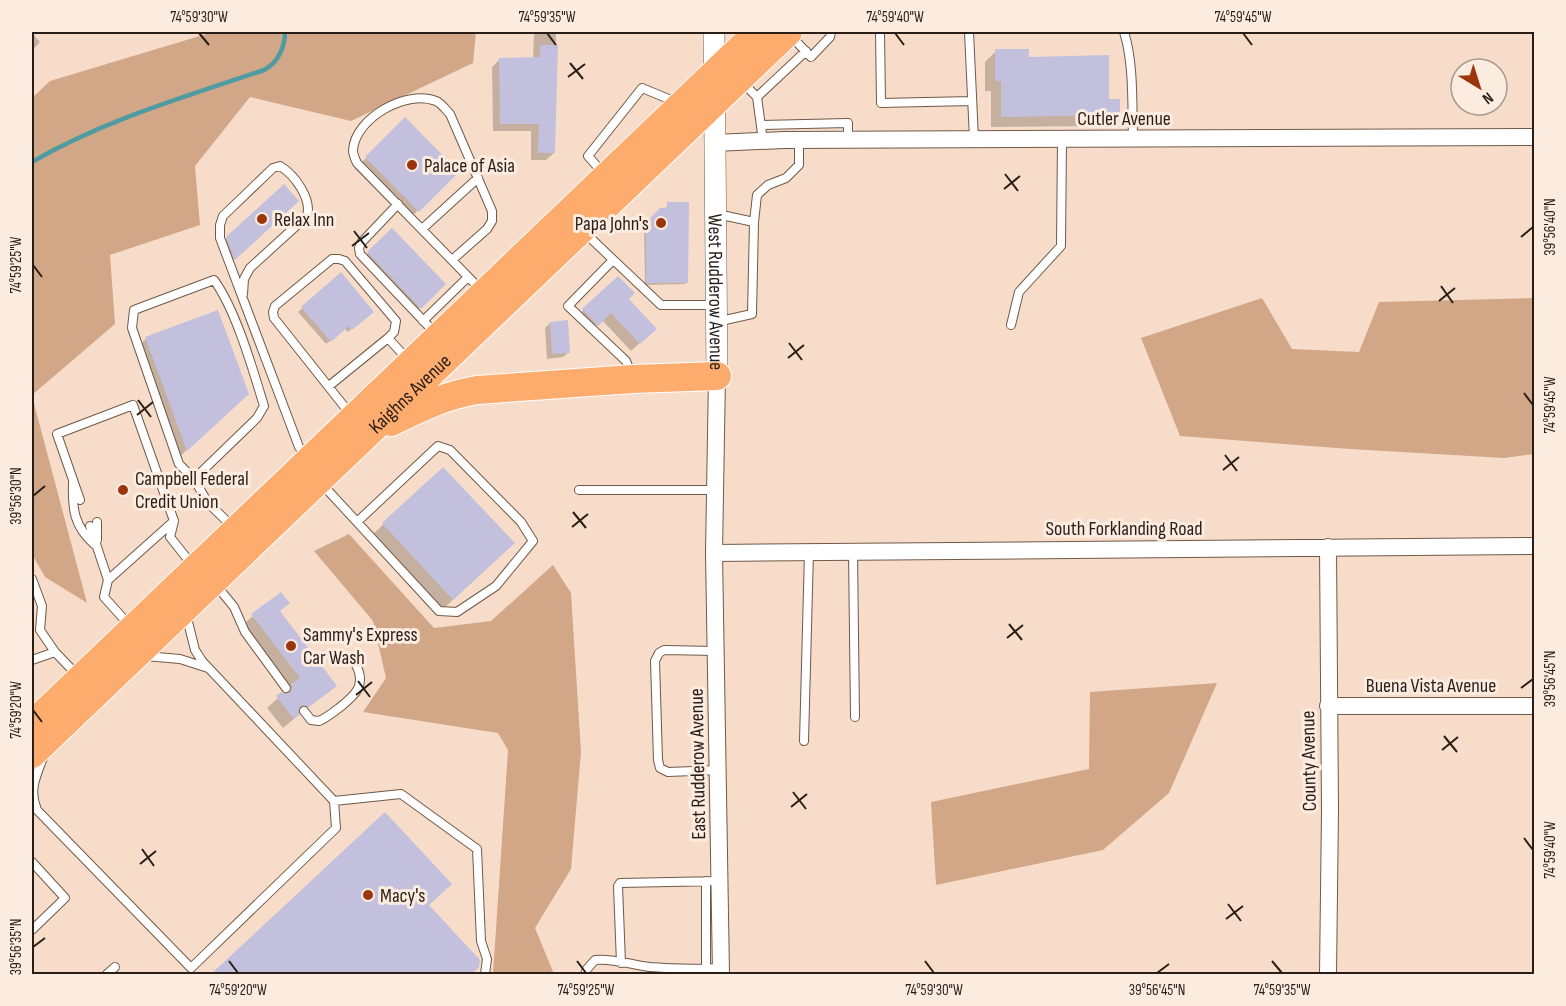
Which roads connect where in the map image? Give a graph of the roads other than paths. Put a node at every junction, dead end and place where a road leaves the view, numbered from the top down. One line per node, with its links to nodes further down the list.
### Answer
1 (714, 32): 8 (street)
2 (758, 32): 8 (highway, Kaighns Avenue)
3 (831, 32): 7 (lane)
4 (880, 32): 9 (lane)
5 (969, 32): 9 (lane)
6 (1124, 32): 15 (lane)
7 (794, 38): 8 (highway, Kaighns Avenue)
8 (737, 83): 10 (highway, Kaighns Avenue); 11 (highway, Kaighns Avenue); 12 (lane)
9 (972, 101): 18 (lane)
10 (713, 103): 19 (street, West Rudderow Avenue); 26 (highway, Kaighns Avenue)
11 (682, 104): 20 (highway, Kaighns Avenue); 20 (lane)
12 (762, 133): 16 (street, Cutler Avenue); 17 (lane); 19 (street, Cutler Avenue)
13 (1534, 136): 15 (street, Cutler Avenue)
14 (1062, 139): 15 (street, Cutler Avenue); 18 (street, Cutler Avenue); 32 (lane)
15 (1133, 139)
16 (799, 140): 17 (street, Cutler Avenue); 24 (lane)
17 (848, 140): 18 (street, Cutler Avenue)
18 (974, 140)
19 (714, 143): 23 (street, West Rudderow Avenue)
20 (606, 177): 29 (highway, Kaighns Avenue)
21 (478, 178): 22 (lane); 25 (lane); 28 (lane)
22 (398, 204): 25 (lane); 33 (lane)
23 (715, 213): 24 (lane); 31 (street, West Rudderow Avenue)
24 (754, 222): 31 (lane)
25 (422, 229): 28 (lane)
26 (581, 229): 27 (lane); 39 (highway, Kaighns Avenue)
27 (613, 260): 31 (lane); 37 (lane)
28 (452, 261): 29 (lane)
29 (476, 285): 33 (highway, Kaighns Avenue)
30 (243, 294): 30 (lane); 40 (lane)
31 (716, 313): 36 (street, West Rudderow Avenue)
32 (1011, 325)
33 (431, 329): 35 (highway, Kaighns Avenue)
34 (388, 338): 35 (lane); 38 (lane); 38 (lane)
35 (411, 363): 39 (highway, Kaighns Avenue)
36 (717, 376): 37 (highway); 44 (street, West Rudderow Avenue)
37 (633, 380): 39 (highway)
38 (329, 386): 39 (lane)
39 (359, 427): 40 (highway, Kaighns Avenue)
40 (314, 470): 47 (lane); 49 (highway, Kaighns Avenue); 56 (highway, Kaighns Avenue)
41 (194, 479): 41 (lane); 49 (lane)
42 (73, 480): 45 (lane); 46 (lane); 50 (lane)
43 (579, 490): 44 (lane)
44 (715, 490): 55 (street, West Rudderow Avenue)
45 (84, 500)
46 (174, 521): 56 (lane); 58 (lane)
47 (357, 522): 47 (lane)
48 (93, 524): 50 (lane)
49 (236, 530): 56 (highway, Kaighns Avenue)
50 (97, 546): 58 (lane)
51 (1534, 546): 52 (street, South Forklanding Road)
52 (1328, 547): 53 (street, South Forklanding Road); 68 (street, County Avenue)
53 (853, 551): 54 (street, South Forklanding Road); 71 (lane)
54 (810, 552): 55 (street, South Forklanding Road); 73 (lane)
55 (714, 553): 61 (street, East Rudderow Avenue)
56 (204, 575): 59 (highway, Kaighns Avenue); 60 (highway, Kaighns Avenue); 67 (lane)
57 (32, 579): 62 (lane)
58 (108, 580): 60 (lane)
59 (184, 608): 60 (highway, Kaighns Avenue); 65 (lane)
60 (134, 642): 65 (lane); 66 (highway, Kaighns Avenue); 72 (highway, Kaighns Avenue)
61 (716, 651): 74 (street, East Rudderow Avenue); 74 (lane)
62 (55, 652): 63 (lane); 66 (lane)
63 (32, 660)
64 (356, 665): 70 (lane)
65 (209, 668): 75 (lane)
66 (80, 678): 72 (highway, Kaighns Avenue)
67 (286, 688)
68 (1328, 706): 69 (street, Buena Vista Avenue); 86 (street, County Avenue)
69 (1534, 706)
70 (304, 711)
71 (855, 717)
72 (37, 739): 81 (lane)
73 (804, 741)
74 (718, 770): 77 (street, East Rudderow Avenue)
75 (334, 801): 81 (lane); 84 (lane)
76 (32, 862): 78 (lane)
77 (713, 881): 79 (lane); 82 (street, East Rudderow Avenue)
78 (32, 930)
79 (621, 963): 82 (lane); 85 (lane)
80 (114, 967): 83 (lane)
81 (194, 971)
82 (716, 971)
83 (107, 975)
84 (485, 975)
85 (585, 975)
86 (1328, 975)

